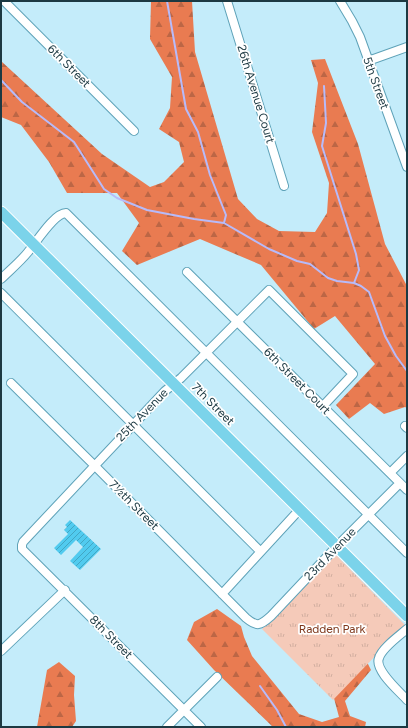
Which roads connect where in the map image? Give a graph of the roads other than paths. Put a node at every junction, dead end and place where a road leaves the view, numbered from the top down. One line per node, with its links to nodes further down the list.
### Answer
1 (4, 1): 6 (street, 6th Street)
2 (227, 1): 8 (street, 26th Avenue Court)
3 (340, 1): 5 (street, 5th Street)
4 (407, 47): 5 (street)
5 (368, 61): 7 (street, 5th Street)
6 (134, 131)
7 (407, 167)
8 (284, 186)
9 (1, 212): 10 (main road, 7th Street)
10 (33, 244): 12 (street); 15 (street); 17 (main road, 7th Street)
11 (187, 272): 14 (street, 6th Street Court)
12 (1, 279)
13 (1, 293): 19 (street)
14 (237, 321): 15 (street, 25th Avenue); 18 (street, 6th Street Court); 18 (street, 25th Avenue)
15 (206, 352): 17 (street, 25th Avenue); 26 (street)
16 (10, 383): 21 (street, 7½th Street)
17 (174, 384): 19 (street, 25th Avenue); 25 (main road, 7th Street)
18 (323, 406): 22 (street, 6th Street Court)
19 (132, 424): 21 (street, 25th Avenue); 29 (street)
20 (407, 456): 22 (street)
21 (94, 465): 27 (street, 25th Avenue); 32 (street, 7½th Street)
22 (390, 473): 23 (street, 6th Street Court)
23 (400, 483): 24 (street, 6th Street Court); 26 (street, 23rd Avenue)
24 (407, 490)
25 (300, 509): 28 (main road, 7th Street); 29 (street)
26 (369, 514): 28 (street, 23rd Avenue); 30 (street)
27 (22, 545): 31 (street, 8th Street)
28 (337, 546): 33 (main road, 7th Street); 34 (street, 23rd Avenue)
29 (260, 551): 32 (street)
30 (407, 553)
31 (65, 590): 36 (street); 39 (street, 8th Street)
32 (222, 594): 34 (street, 7½th Street)
33 (407, 616)
34 (259, 625)
35 (407, 629): 38 (street)
36 (1, 651)
37 (217, 677): 39 (street)
38 (407, 700)
39 (184, 710): 40 (street); 41 (street, 8th Street)
40 (167, 727)
41 (201, 727)

